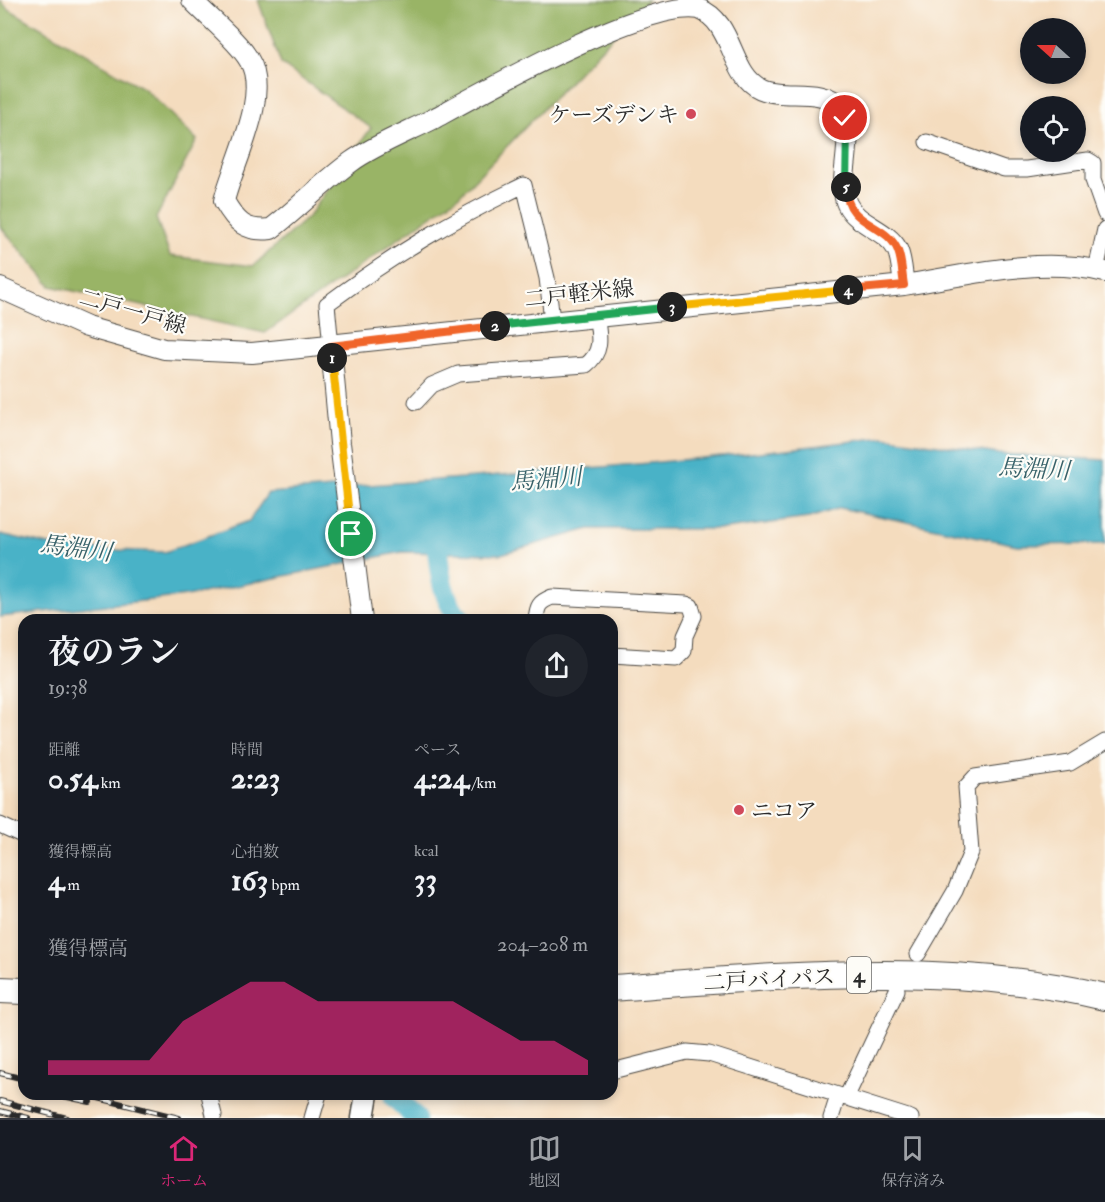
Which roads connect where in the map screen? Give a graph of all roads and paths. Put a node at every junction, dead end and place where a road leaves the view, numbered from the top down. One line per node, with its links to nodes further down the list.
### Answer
1 (192, 0): 6 (main road)
2 (927, 142): 3 (street)
3 (1105, 214)
4 (1105, 229): 5 (street)
5 (1100, 271): 6 (main road, 二戸軽米線)
6 (904, 285): 8 (main road, 二戸軽米線)
7 (0, 288): 10 (main road, 二戸一戸線)
8 (596, 315): 9 (main road, 二戸軽米線); 11 (street)
9 (552, 320): 10 (main road, 二戸軽米線); 10 (street)
10 (331, 346): 12 (main road)
11 (416, 402)
12 (361, 614)
13 (536, 614): 14 (street)
14 (618, 655)
15 (1105, 742): 18 (street)
16 (0, 825): 17 (street)
17 (18, 833)
18 (918, 954)
19 (618, 988): 23 (highway, 二戸バイパス / 4)
20 (0, 990): 22 (highway)
21 (897, 990): 25 (street)
22 (18, 991)
23 (1105, 997)
24 (618, 1069): 25 (street)
25 (842, 1097): 32 (street); 33 (street)
26 (210, 1100): 29 (street)
27 (317, 1100): 30 (street)
28 (366, 1100): 31 (main road)
29 (214, 1116)
30 (312, 1118)
31 (363, 1118)
32 (831, 1118)
33 (910, 1118)

